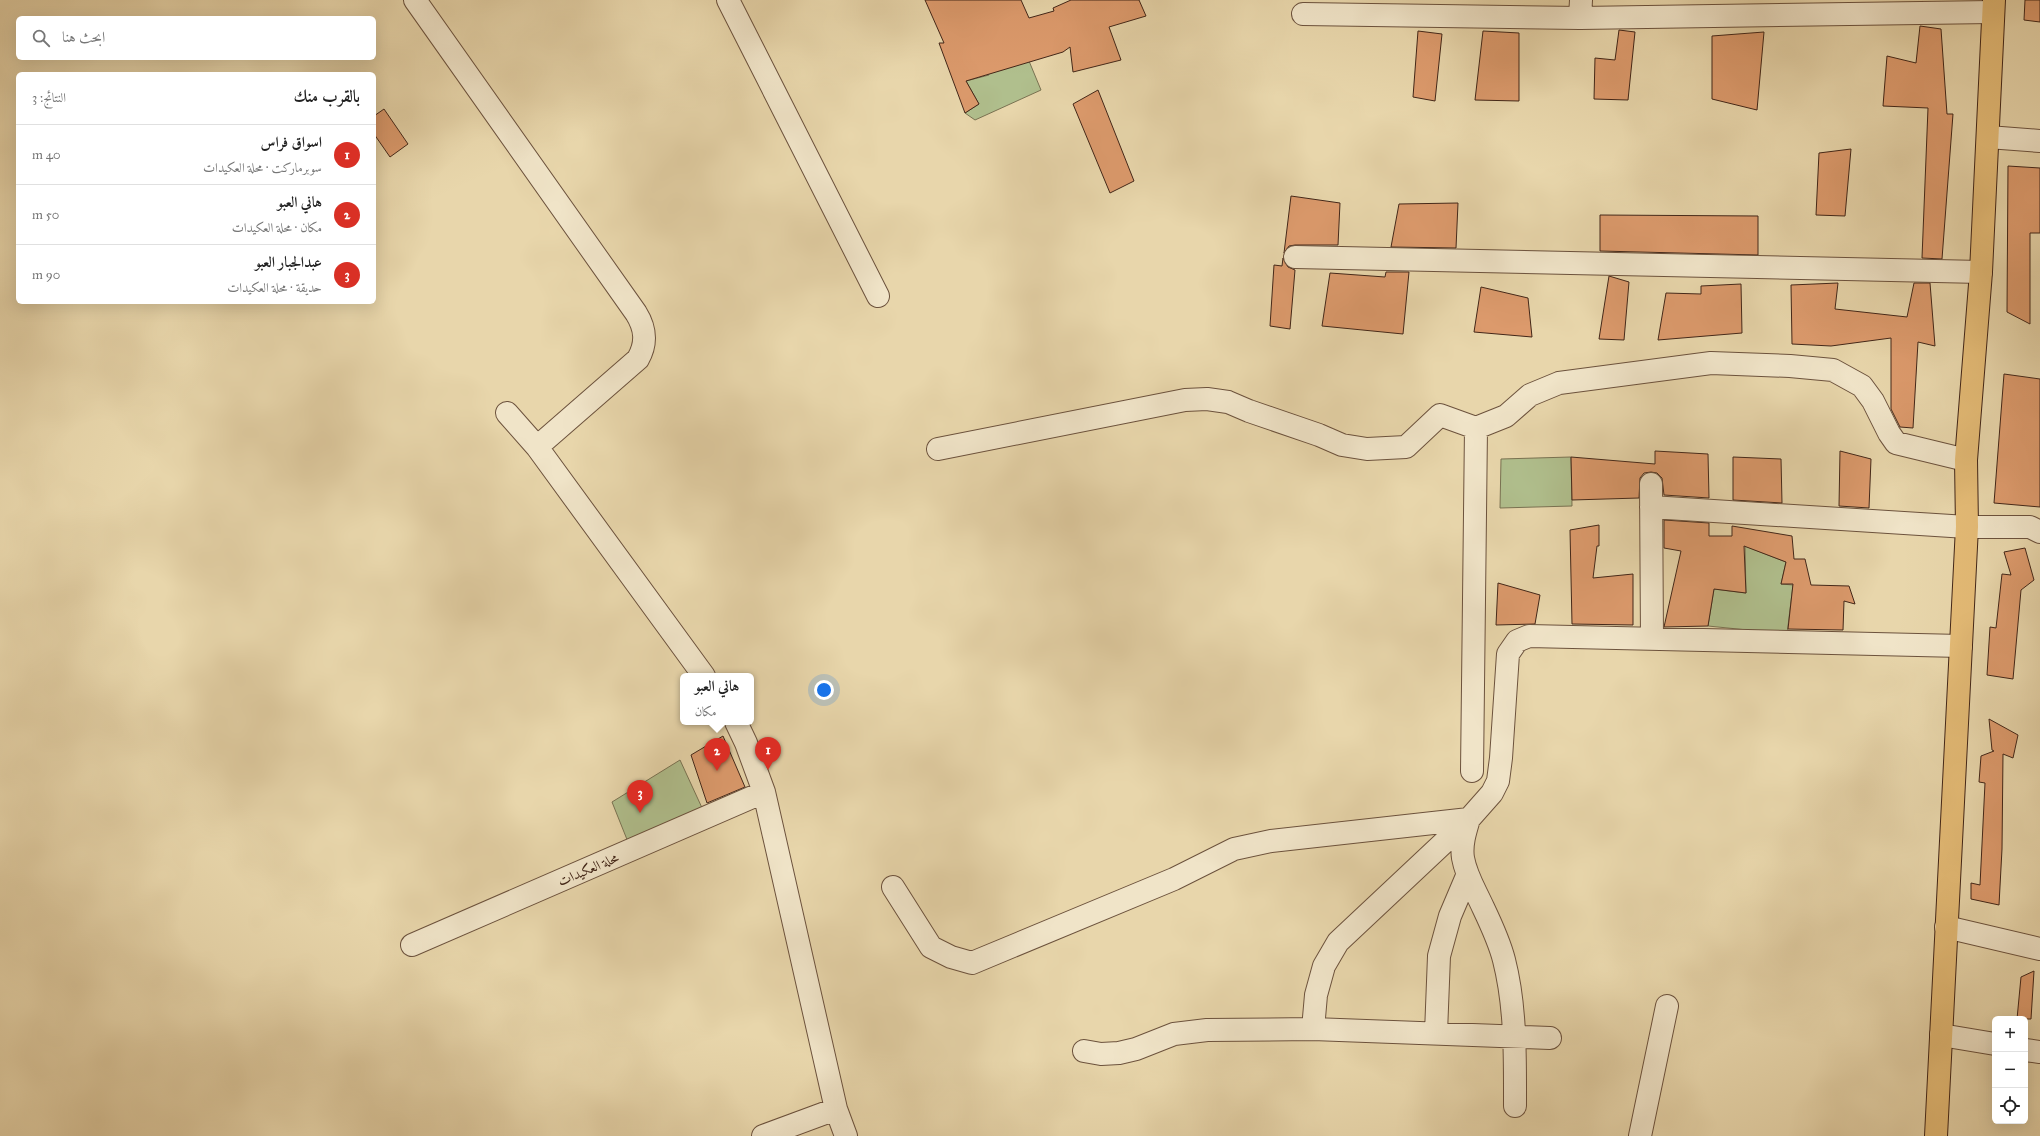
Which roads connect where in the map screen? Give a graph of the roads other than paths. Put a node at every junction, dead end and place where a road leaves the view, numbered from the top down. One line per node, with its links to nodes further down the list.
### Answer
1 (415, 0): 13 (street)
2 (728, 0): 10 (street)
3 (1993, 6): 4 (street); 6 (main road)
4 (1580, 9): 5 (street)
5 (1313, 10)
6 (1988, 138): 7 (street); 9 (main road)
7 (2040, 141)
8 (1295, 257): 9 (street)
9 (1981, 272): 15 (main road)
10 (878, 296)
11 (507, 413): 13 (street)
12 (1476, 428): 14 (street); 15 (street); 24 (street)
13 (538, 447): 22 (street)
14 (938, 449)
15 (1966, 460): 18 (main road)
16 (1651, 484): 17 (street)
17 (1651, 507): 18 (street); 20 (street)
18 (1967, 527): 19 (street); 21 (main road)
19 (2040, 532)
20 (1652, 639): 21 (street); 26 (street)
21 (1961, 646): 29 (main road)
22 (702, 673)
23 (737, 725): 25 (street)
24 (1472, 771)
25 (764, 792): 30 (street, محلة العكيدات); 43 (street)
26 (1468, 819): 27 (street); 28 (street); 33 (street)
27 (1467, 876): 34 (street); 36 (street)
28 (892, 887)
29 (1946, 927): 31 (street); 35 (main road)
30 (412, 945)
31 (2040, 949)
32 (1667, 1006): 46 (street)
33 (1313, 1029): 34 (street); 40 (street)
34 (1436, 1034): 36 (street)
35 (1941, 1035): 38 (street); 47 (main road)
36 (1514, 1036): 37 (street); 42 (street)
37 (1550, 1038)
38 (1992, 1044)
39 (2028, 1050): 41 (street)
40 (1084, 1051)
41 (2040, 1052)
42 (1515, 1106)
43 (836, 1109): 44 (street); 45 (street)
44 (763, 1136)
45 (846, 1136)
46 (1640, 1136)
47 (1936, 1136)

